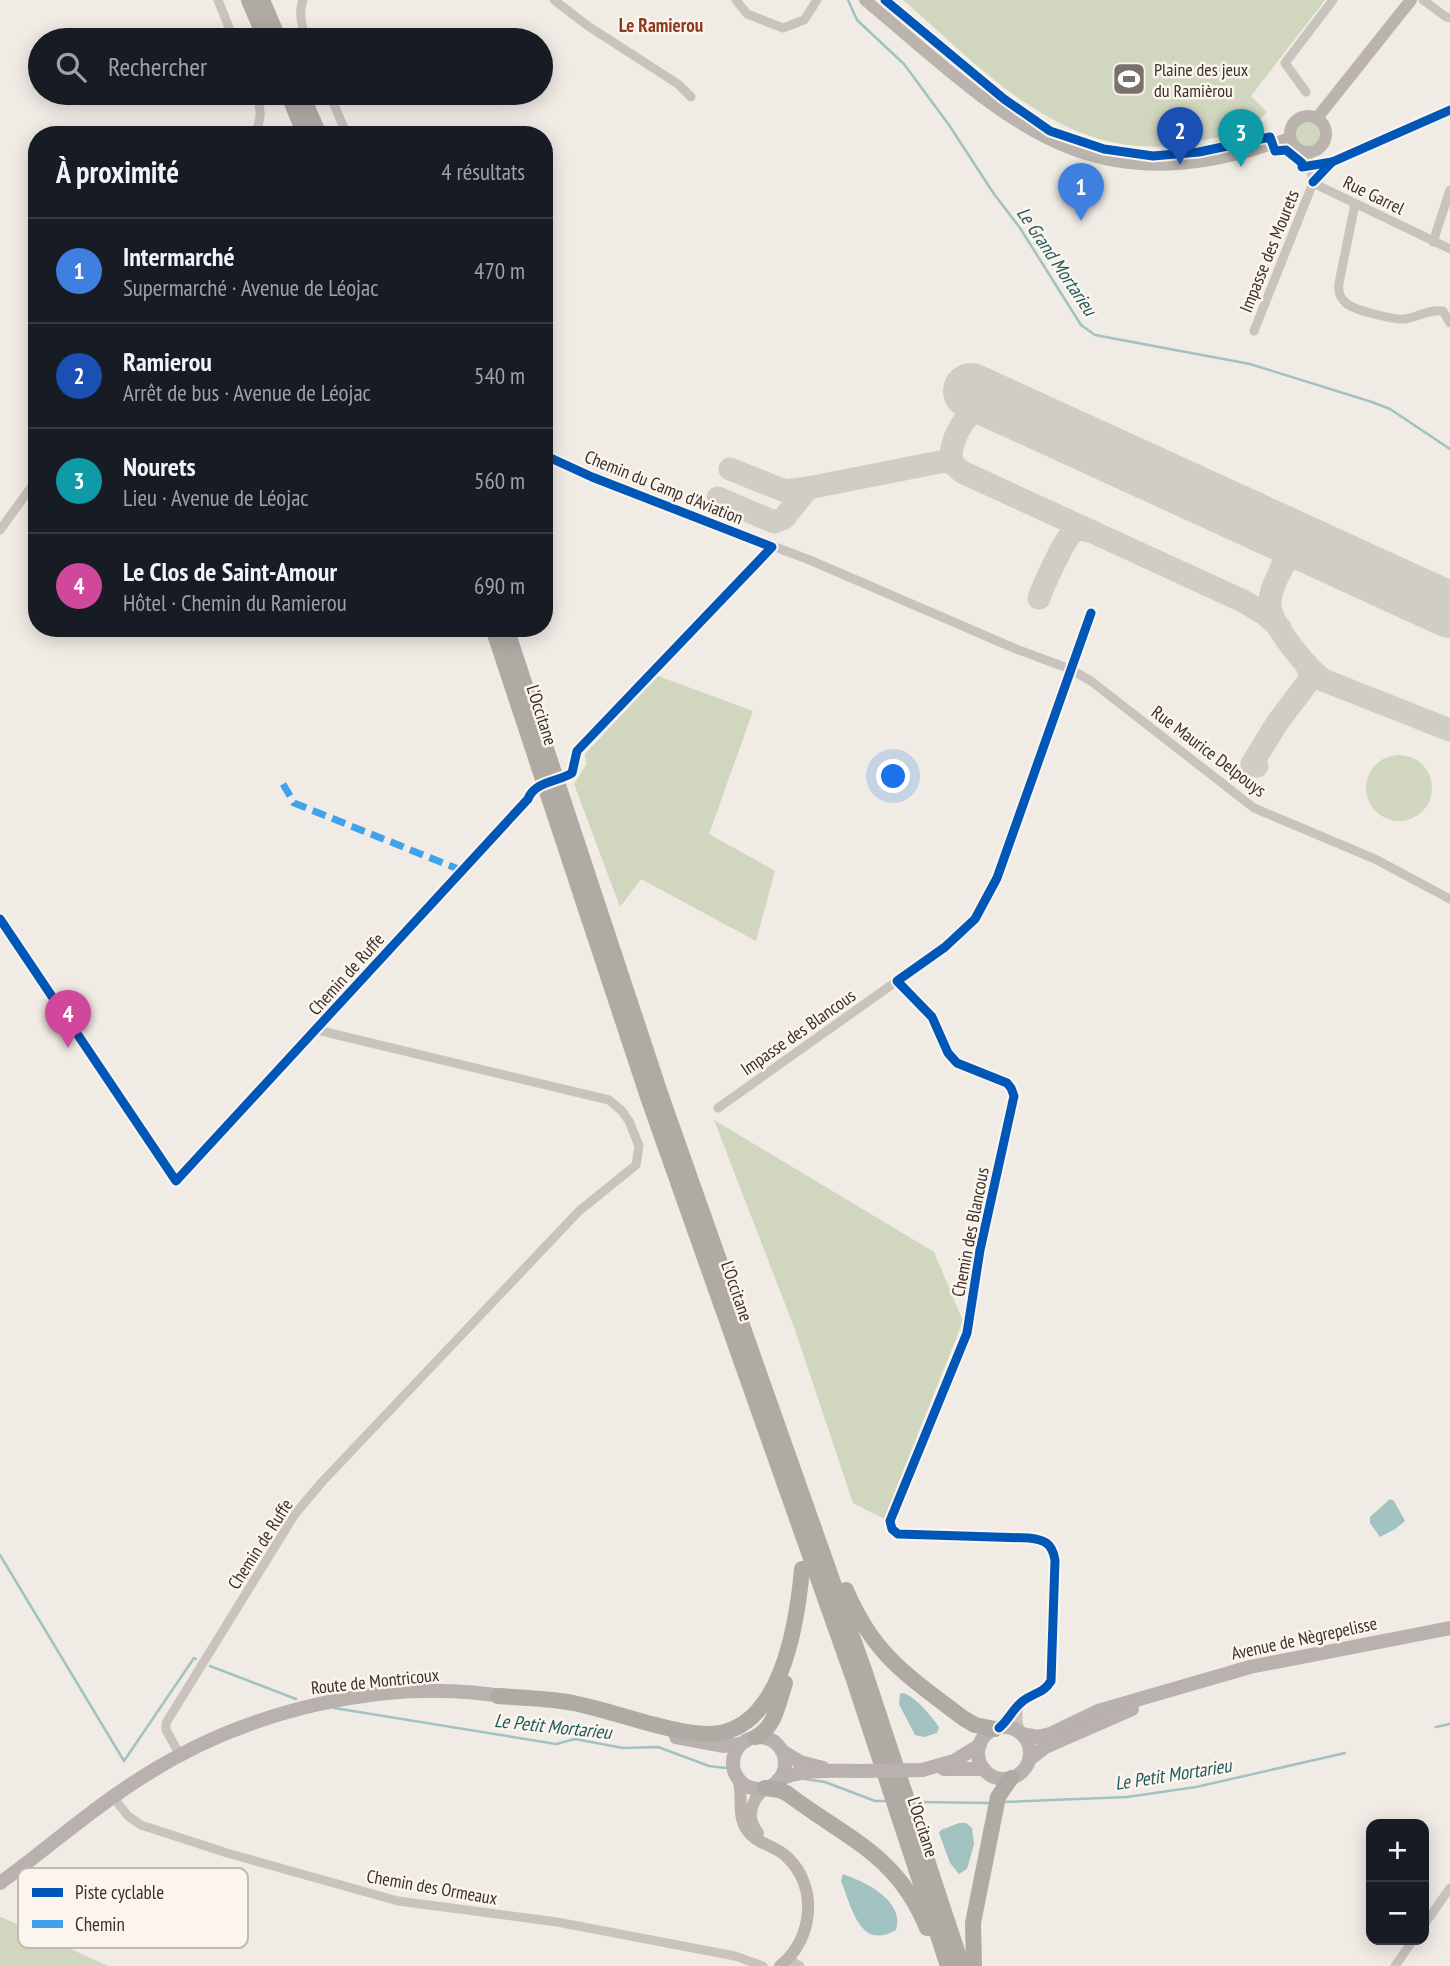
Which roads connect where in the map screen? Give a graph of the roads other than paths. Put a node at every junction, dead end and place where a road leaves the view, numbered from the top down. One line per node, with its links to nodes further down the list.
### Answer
1 (218, 0): 13 (street)
2 (249, 0): 14 (highway)
3 (262, 0): 15 (highway)
4 (303, 0): 16 (street)
5 (554, 0): 18 (street)
6 (736, 0): 7 (street)
7 (817, 0)
8 (865, 0): 28 (main road)
9 (1333, 0): 17 (street)
10 (1412, 0): 23 (main road)
11 (1423, 0): 12 (street)
12 (1450, 18)
13 (229, 28)
14 (260, 28)
15 (274, 28)
16 (301, 28)
17 (1306, 92)
18 (691, 97)
19 (259, 105): 24 (street)
20 (293, 105): 25 (highway)
21 (306, 105): 26 (highway)
22 (334, 105): 27 (street)
23 (1317, 118): 28 (main road); 29 (main road)
24 (258, 126)
25 (301, 126)
26 (315, 126)
27 (343, 126)
28 (1290, 138): 29 (main road)
29 (1308, 152): 30 (street)
30 (1313, 183): 32 (street, Rue Garrel); 36 (street, Impasse des Mourets)
31 (1450, 190): 33 (street)
32 (1355, 204): 33 (street, Rue Garrel); 35 (street)
33 (1433, 242): 34 (street, Rue Garrel)
34 (1450, 249)
35 (1450, 323)
36 (1254, 331)
37 (553, 460): 40 (street, Chemin du Camp d'Aviation)
38 (28, 491): 39 (street)
39 (0, 530)
40 (772, 547): 44 (street, Chemin du Camp d'Aviation); 45 (street)
41 (1091, 613): 44 (street)
42 (496, 637): 52 (highway, L'Occitane)
43 (509, 637): 53 (highway, L'Occitane)
44 (1070, 669): 47 (street, Rue Maurice Delpouys); 49 (street)
45 (565, 777)
46 (536, 787): 50 (street, Chemin de Ruffe)
47 (1450, 899)
48 (0, 919): 50 (street, Chemin de Ruffe)
49 (897, 981): 51 (street, Impasse des Blancous); 58 (street, Chemin des Blancous)
50 (317, 1030): 66 (street, Chemin de Ruffe)
51 (719, 1108)
52 (752, 1394): 54 (highway); 85 (highway, L'Occitane)
53 (775, 1417): 59 (highway); 86 (highway, L'Occitane)
54 (802, 1569): 57 (highway); 62 (highway)
55 (1450, 1628): 56 (main road, Avenue de Nègrepelisse)
56 (1167, 1692): 60 (main road, Avenue de Nègrepelisse); 67 (main road, Avenue de Nègrepelisse)
57 (498, 1696): 61 (main road, Route de Montricoux); 66 (main road, Route de Montricoux)
58 (1020, 1703): 59 (street, Chemin des Blancous); 60 (street)
59 (997, 1728): 60 (main road); 64 (main road)
60 (1022, 1734): 67 (main road)
61 (674, 1737): 63 (main road, Route de Montricoux); 71 (main road, Route de Montricoux)
62 (756, 1737): 63 (main road); 65 (main road)
63 (741, 1744): 71 (main road)
64 (980, 1745): 68 (main road); 69 (main road)
65 (782, 1751): 70 (main road); 73 (main road)
66 (180, 1755): 74 (main road, Route de Montricoux)
67 (1030, 1759): 72 (main road)
68 (984, 1769): 69 (main road); 72 (main road)
69 (922, 1770): 70 (main road, bridge)
70 (831, 1771): 73 (main road)
71 (736, 1774): 73 (main road); 75 (main road)
72 (1011, 1778): 87 (highway)
73 (772, 1784): 75 (main road); 84 (highway)
74 (113, 1797): 76 (main road, Route de Montricoux); 83 (street, Chemin des Ormeaux)
75 (768, 1844): 82 (main road)
76 (20, 1868)
77 (18, 1869): 78 (main road, Route de Montricoux)
78 (0, 1883)
79 (1450, 1888): 80 (street)
80 (1429, 1918)
81 (1410, 1945): 88 (street)
82 (790, 1964)
83 (763, 1966)
84 (941, 1966)
85 (948, 1966)
86 (962, 1966)
87 (974, 1966)
88 (1395, 1966)

